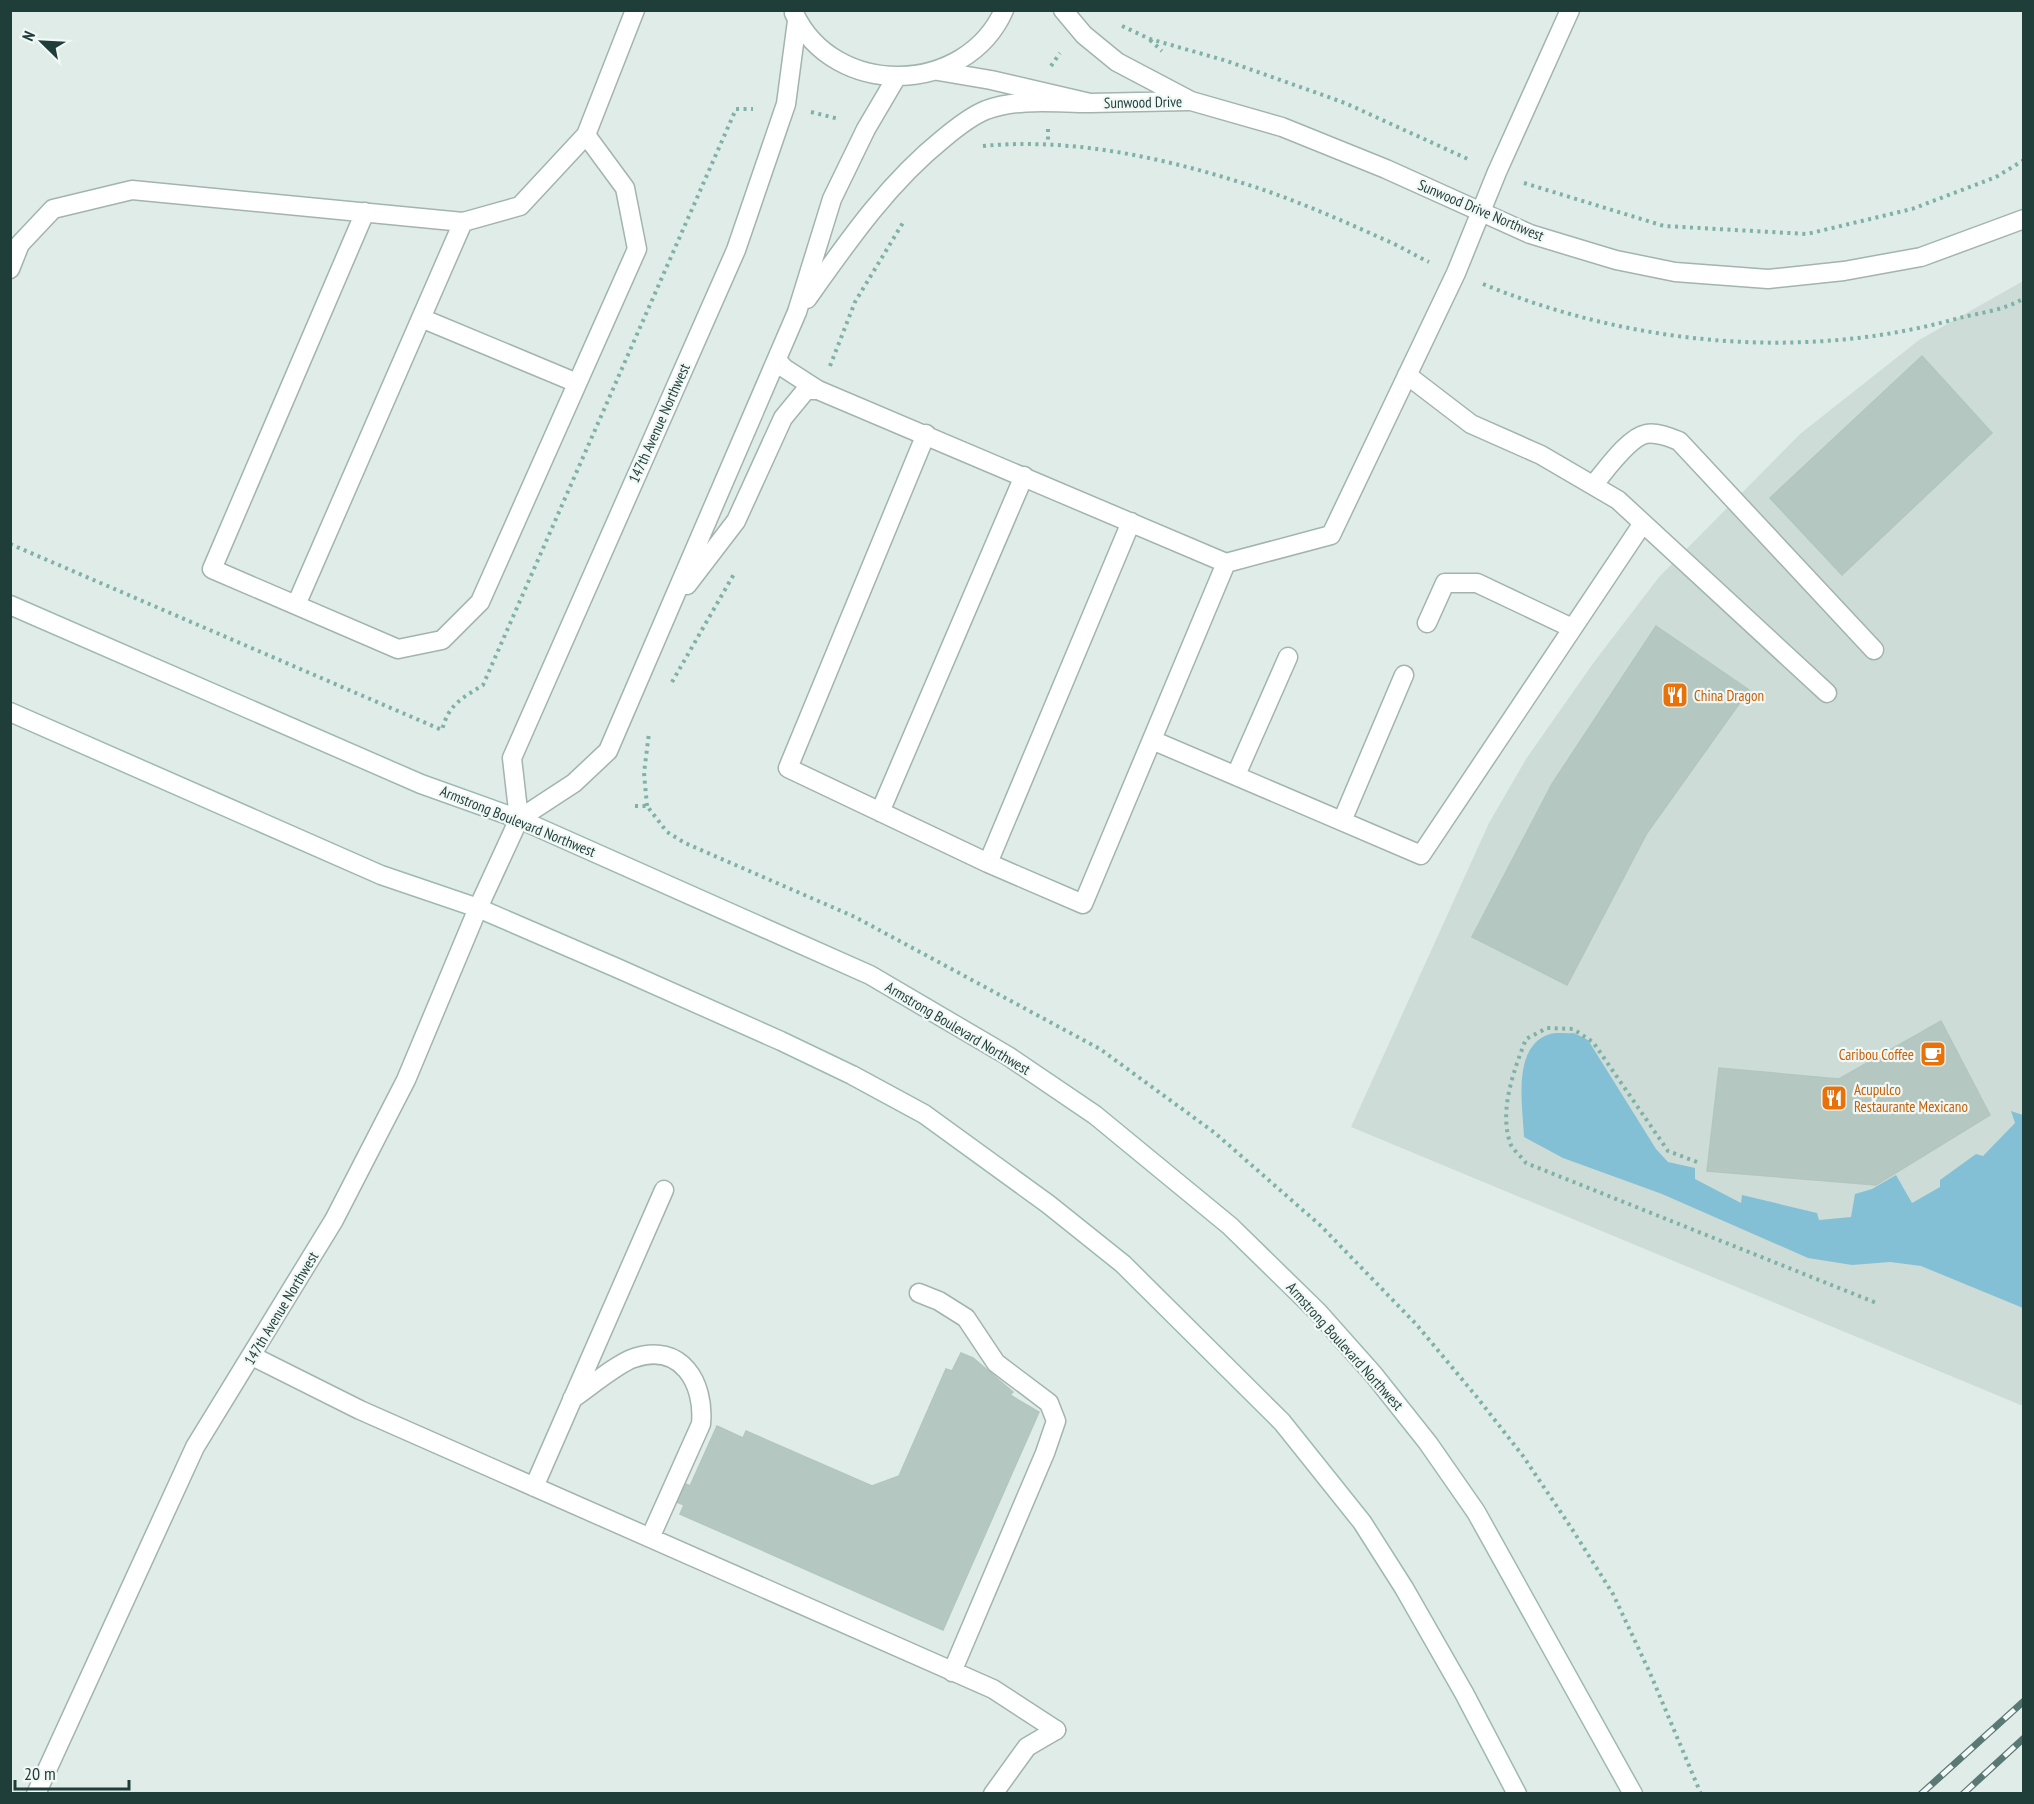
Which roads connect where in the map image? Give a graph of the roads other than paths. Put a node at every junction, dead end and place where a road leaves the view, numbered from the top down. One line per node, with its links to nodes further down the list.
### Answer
1 (635, 10): 10 (street)
2 (1004, 10): 6 (street)
3 (1063, 10): 8 (street, Sunwood Drive)
4 (1570, 10): 12 (street)
5 (795, 16): 7 (street); 41 (street, 147th Avenue Northwest)
6 (938, 71): 7 (street); 9 (street, Sunwood Drive)
7 (896, 78): 16 (street)
8 (1191, 101): 9 (street, Sunwood Drive); 12 (street, Sunwood Drive Northwest)
9 (1090, 103): 16 (street)
10 (586, 135): 14 (street); 20 (street)
11 (365, 212): 14 (street); 15 (street); 29 (street)
12 (1480, 212): 13 (street, Sunwood Drive Northwest); 19 (street)
13 (2024, 219)
14 (463, 222): 17 (street)
15 (10, 268)
16 (797, 312): 18 (street)
17 (421, 318): 20 (street); 29 (street)
18 (777, 360): 21 (street); 30 (street)
19 (1407, 375): 24 (street); 27 (street)
20 (577, 383): 29 (street)
21 (818, 390): 22 (street); 30 (street)
22 (926, 434): 23 (street); 40 (street)
23 (1024, 476): 25 (street); 40 (street)
24 (1594, 484): 26 (street); 33 (street)
25 (1131, 522): 27 (street); 43 (street)
26 (1643, 523): 32 (street); 36 (street)
27 (1226, 563): 38 (street)
28 (10, 605): 41 (street, Armstrong Boulevard Northwest)
29 (296, 605)
30 (671, 605): 41 (street)
31 (1427, 623): 32 (street)
32 (1572, 628): 42 (street)
33 (1874, 650)
34 (1288, 657): 39 (street)
35 (1404, 675): 42 (street)
36 (1827, 693)
37 (10, 712): 44 (street)
38 (1152, 740): 39 (street); 43 (street)
39 (1236, 775): 42 (street)
40 (880, 812): 43 (street)
41 (519, 819): 44 (street, 147th Avenue Northwest); 52 (street, Armstrong Boulevard Northwest)
42 (1342, 821)
43 (988, 863)
44 (478, 908): 47 (street, 147th Avenue Northwest); 55 (street)
45 (664, 1190): 48 (street)
46 (918, 1293): 51 (street)
47 (252, 1356): 49 (street); 53 (street, 147th Avenue Northwest)
48 (572, 1399): 49 (street); 50 (street)
49 (534, 1487): 50 (street)
50 (650, 1538): 51 (street)
51 (952, 1671): 54 (street)
52 (1632, 1791)
53 (36, 1794)
54 (993, 1794)
55 (1517, 1794)

